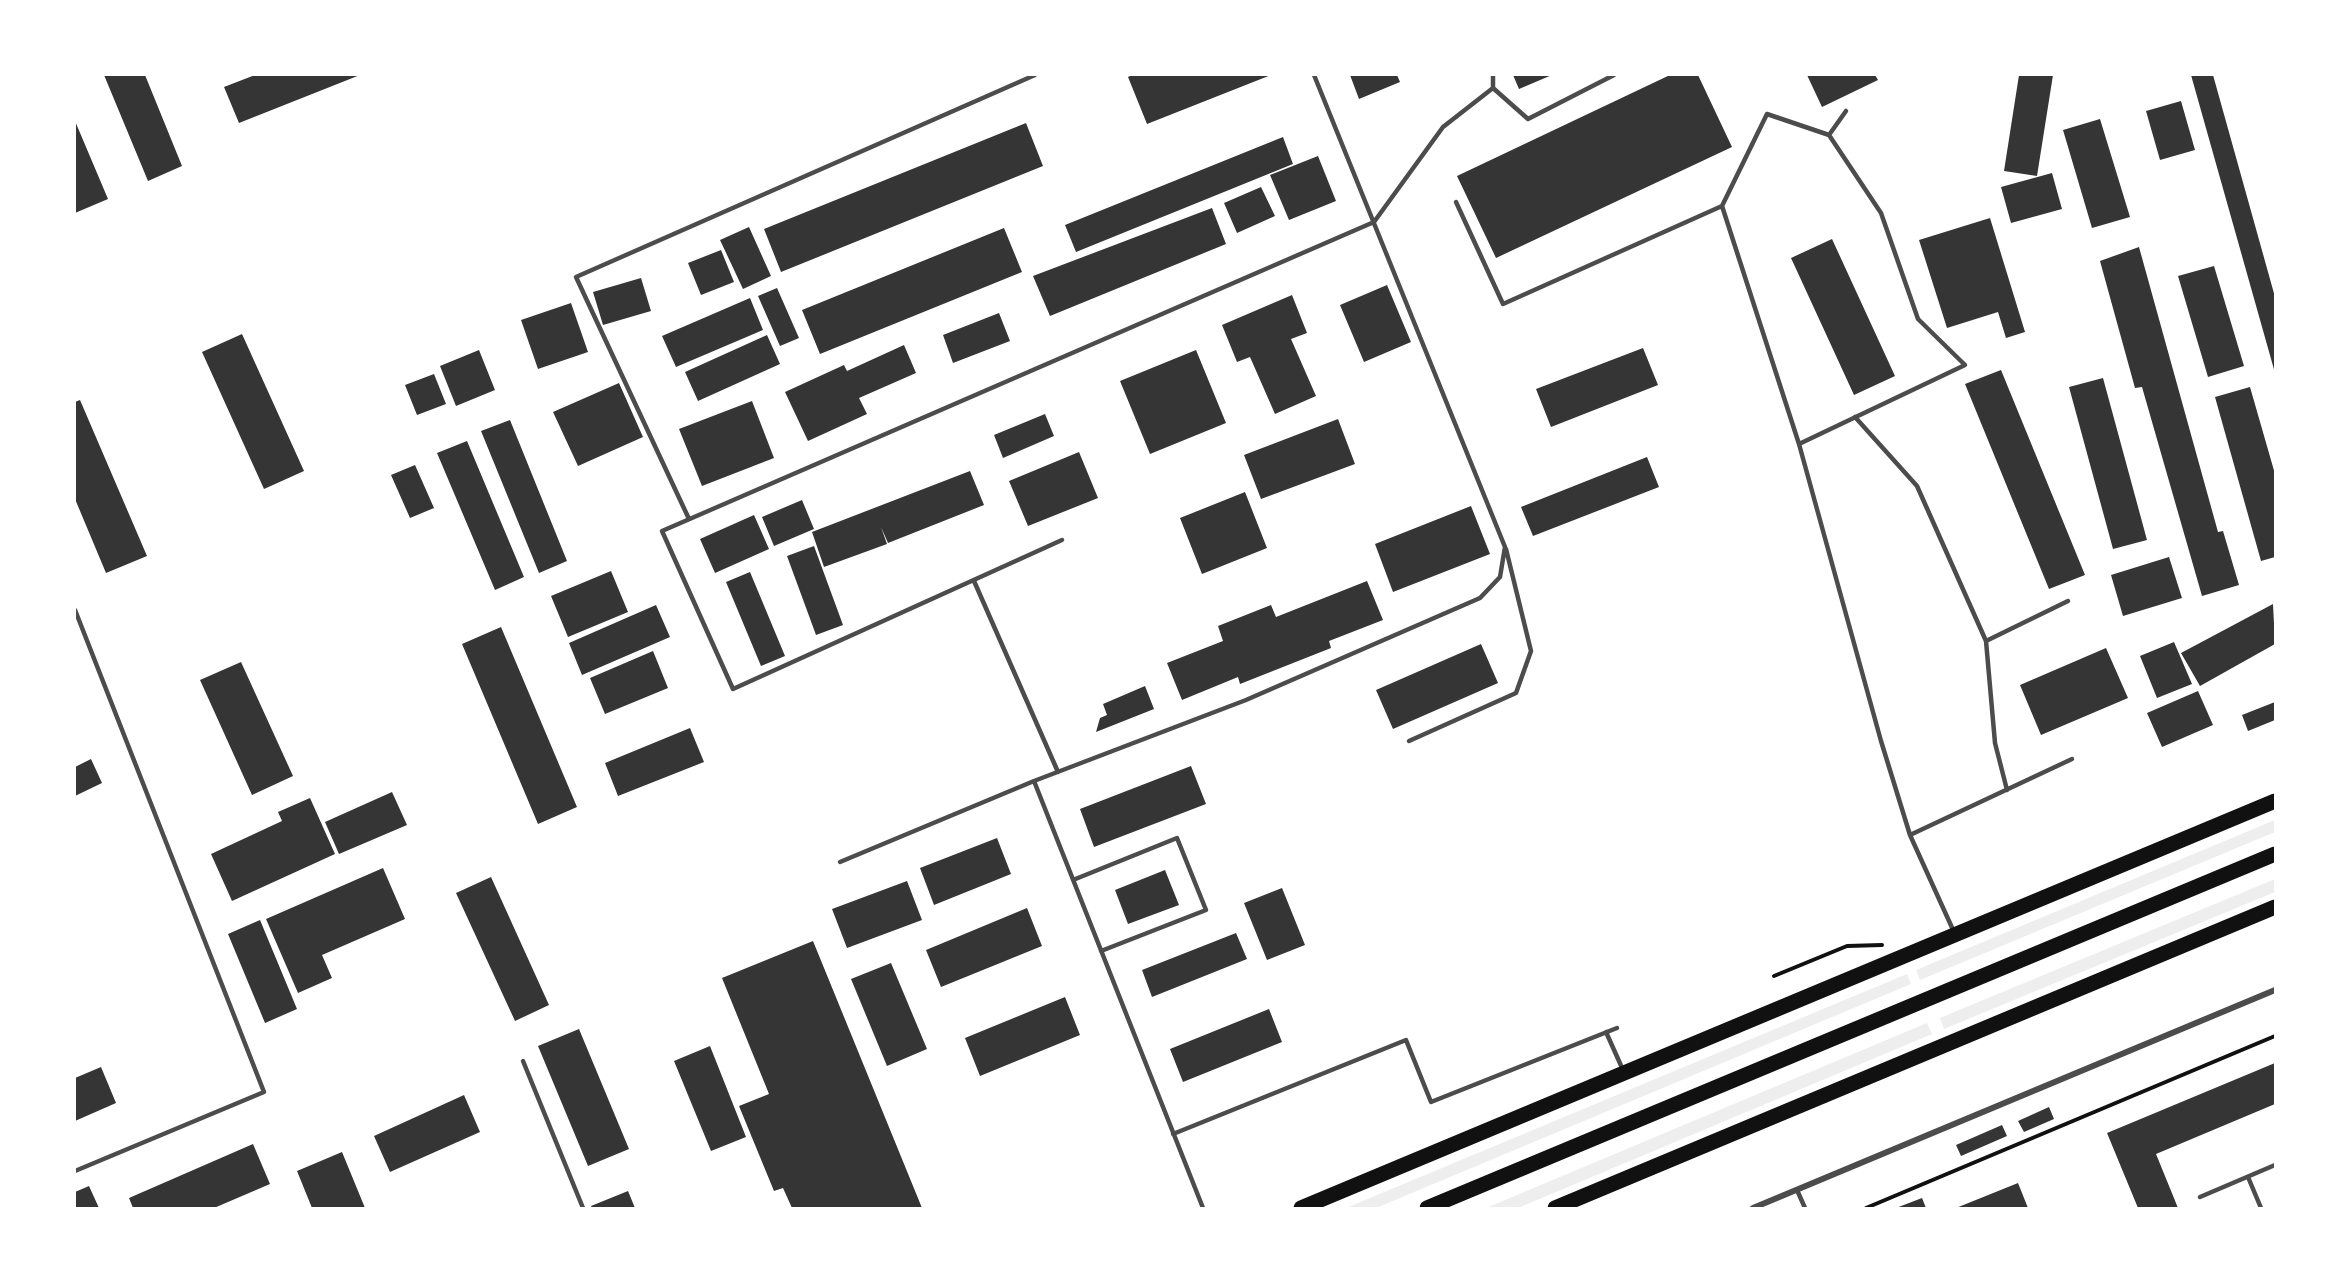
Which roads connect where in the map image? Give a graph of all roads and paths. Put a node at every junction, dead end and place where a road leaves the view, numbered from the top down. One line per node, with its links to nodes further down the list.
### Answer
1 (1035, 75): 13 (lane)
2 (1314, 75): 10 (lane)
3 (1493, 75): 5 (lane)
4 (1614, 75): 5 (lane)
5 (1493, 88): 10 (lane)
6 (1846, 111): 7 (lane)
7 (1829, 135): 9 (lane); 11 (lane)
8 (1456, 202): 9 (lane)
9 (1722, 206): 12 (lane)
10 (1374, 222): 13 (lane); 15 (lane)
11 (1855, 417): 12 (lane); 19 (lane)
12 (1799, 444): 26 (lane)
13 (689, 519): 16 (lane)
14 (1062, 540): 16 (lane)
15 (1505, 547): 20 (lane); 22 (lane)
16 (974, 581): 22 (lane)
17 (2068, 601): 19 (lane)
18 (75, 610): 43 (lane)
19 (1986, 641): 24 (lane)
20 (1409, 741)
21 (2072, 759): 24 (lane)
22 (1058, 772): 23 (lane)
23 (1034, 781): 28 (lane); 29 (lane)
24 (2007, 790): 26 (lane)
25 (2275, 801): 31 (main road)
26 (1910, 835): 31 (lane)
27 (2275, 854): 50 (main road)
28 (840, 862)
29 (1073, 880): 33 (lane); 33 (lane)
30 (2275, 907): 51 (main road)
31 (1955, 934): 40 (main road)
32 (1888, 944): 34 (path)
33 (1101, 951): 41 (lane)
34 (1774, 976)
35 (2275, 990): 45 (street)
36 (1617, 1028): 37 (lane)
37 (1606, 1032): 40 (lane); 41 (lane)
38 (2275, 1036): 54 (path)
39 (523, 1061): 47 (lane)
40 (1624, 1072): 49 (main road)
41 (1173, 1134): 48 (lane)
42 (2275, 1165): 44 (lane)
43 (75, 1171)
44 (2248, 1177): 46 (lane); 55 (lane)
45 (1797, 1190): 52 (street); 53 (lane)
46 (2200, 1197)
47 (583, 1208)
48 (1203, 1208)
49 (1301, 1208)
50 (1427, 1208)
51 (1556, 1208)
52 (1753, 1208)
53 (1805, 1208)
54 (1866, 1208)
55 (2261, 1208)

